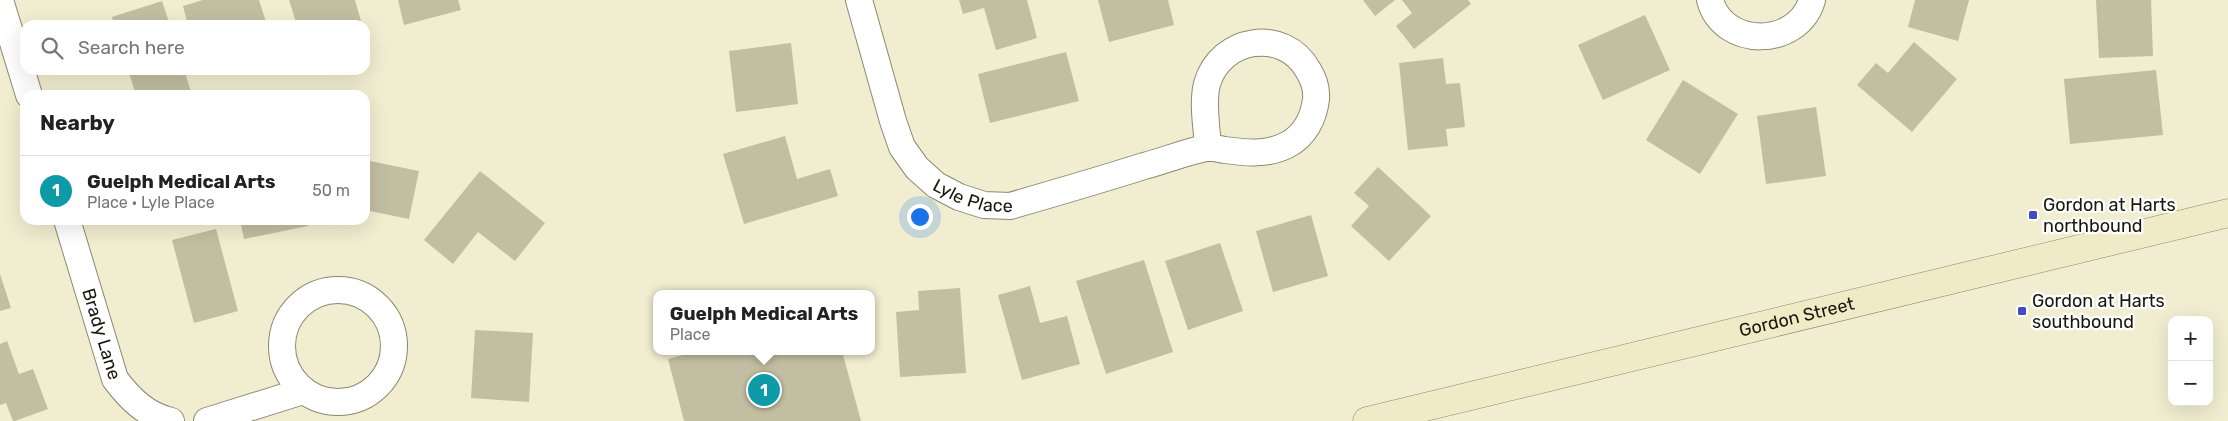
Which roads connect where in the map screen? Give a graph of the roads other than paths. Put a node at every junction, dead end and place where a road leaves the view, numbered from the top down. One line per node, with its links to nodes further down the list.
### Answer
1 (0, 0): 5 (street)
2 (859, 0): 8 (street, Lyle Place)
3 (1710, 0): 4 (street)
4 (1812, 0)
5 (20, 66)
6 (23, 75): 7 (street)
7 (27, 90)
8 (1208, 148): 8 (street, Lyle Place)
9 (2228, 213): 14 (main road, Gordon Street)
10 (69, 225): 12 (street, Brady Lane)
11 (303, 392): 11 (street); 13 (street)
12 (170, 421)
13 (207, 421)
14 (1367, 421)

